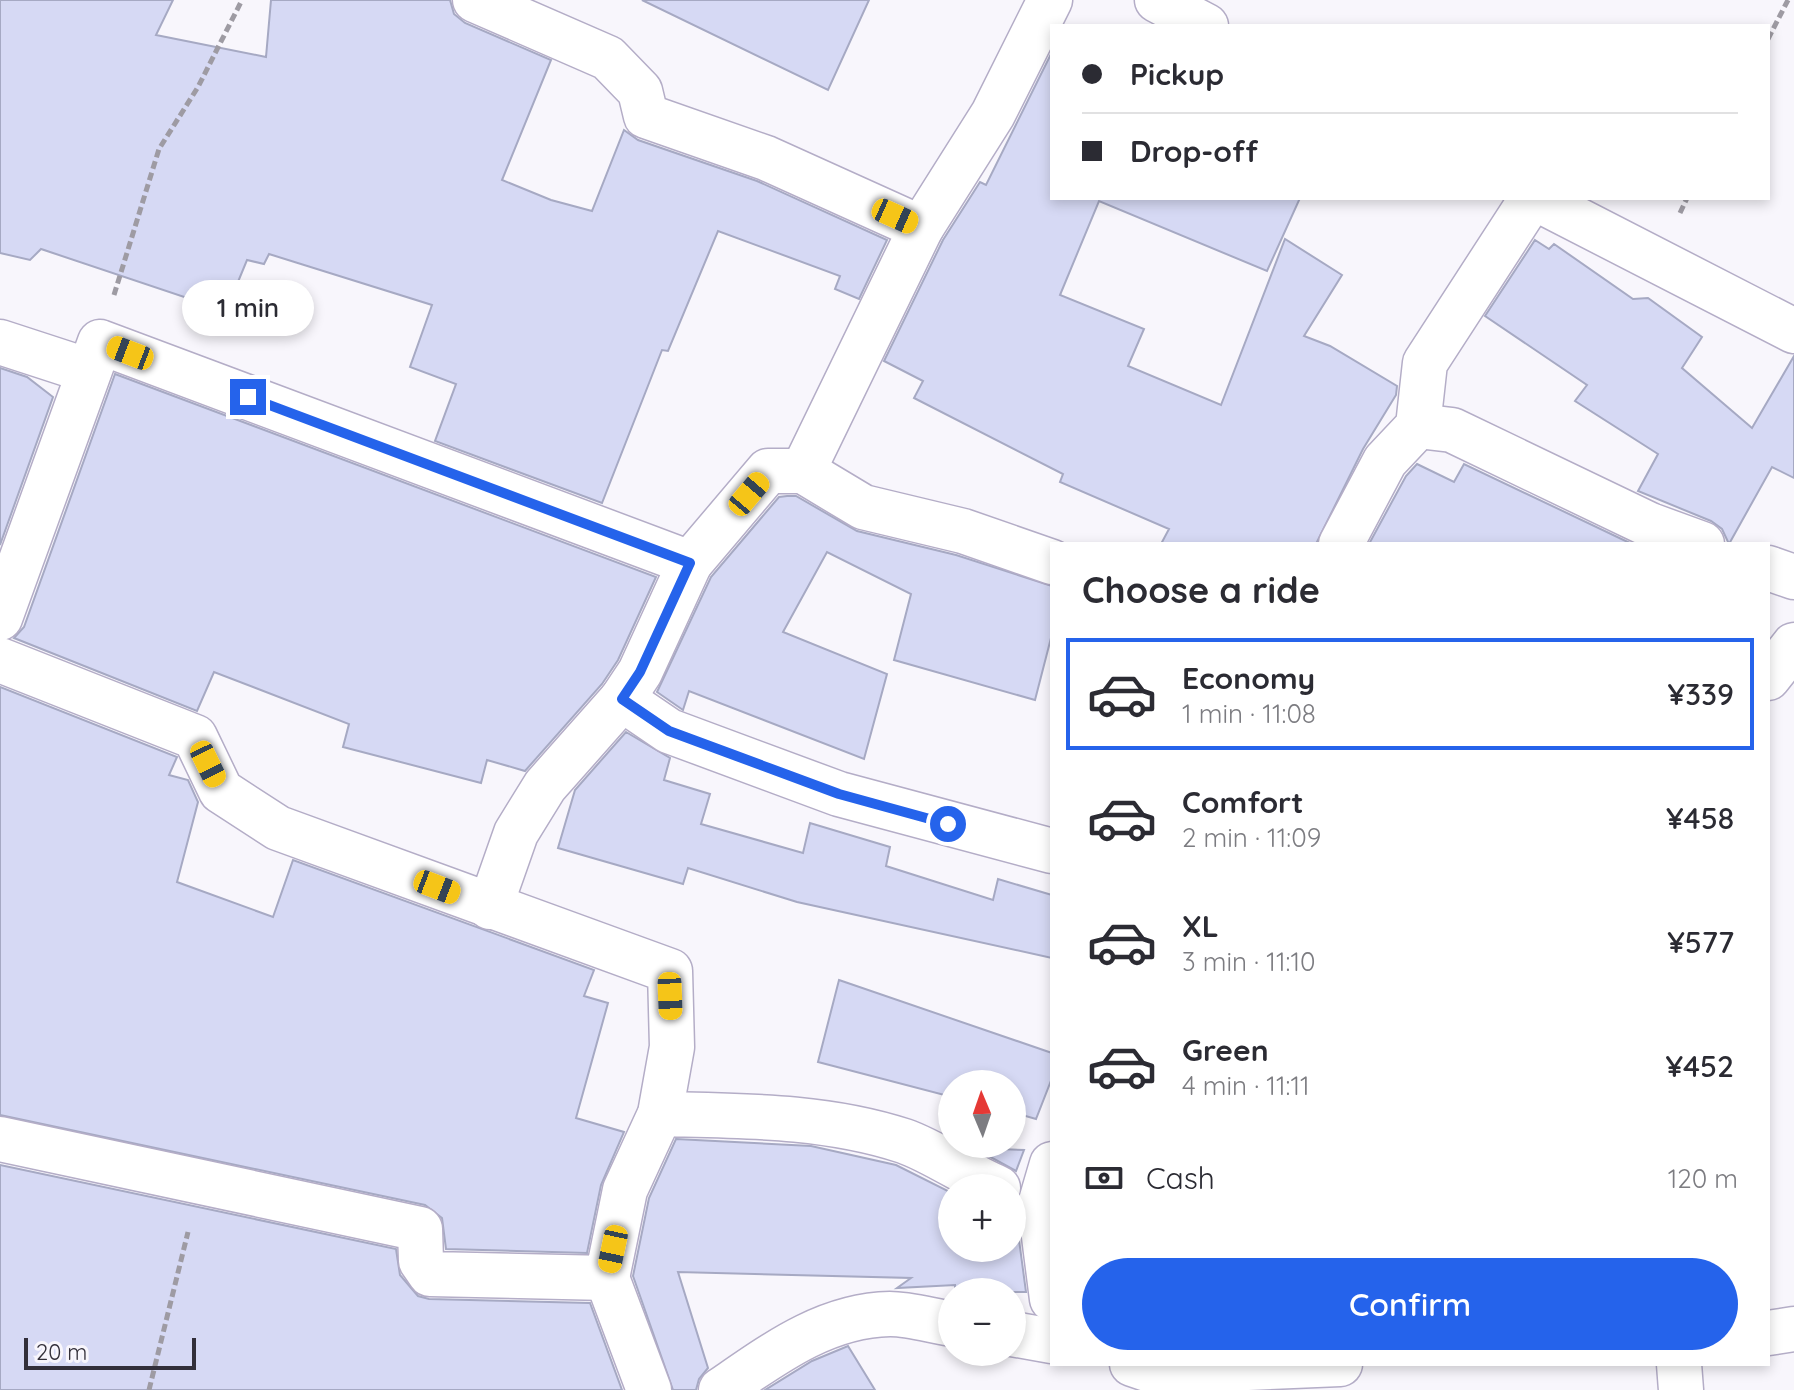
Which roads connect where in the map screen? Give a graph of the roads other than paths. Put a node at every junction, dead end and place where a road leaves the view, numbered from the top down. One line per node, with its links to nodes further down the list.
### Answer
1 (475, 0): 7 (street)
2 (1050, 0): 7 (street)
3 (1157, 0): 4 (street)
4 (1202, 24)
5 (1533, 200): 11 (street)
6 (1538, 200): 8 (street)
7 (921, 228): 12 (street)
8 (1794, 331)
9 (0, 342): 10 (street)
10 (95, 356): 16 (street); 19 (street)
11 (1418, 426): 13 (street); 14 (street)
12 (803, 471): 15 (street); 16 (street)
13 (1342, 542)
14 (1697, 542)
15 (1050, 561)
16 (690, 563): 23 (street)
17 (1770, 569): 18 (street)
18 (1794, 577)
19 (0, 618)
20 (1794, 645): 22 (street)
21 (0, 660): 25 (street)
22 (1770, 675)
23 (622, 699): 24 (street); 25 (street)
24 (1050, 850)
25 (490, 907): 26 (street)
26 (660, 1114): 29 (street); 31 (street)
27 (0, 1139): 31 (street)
28 (1050, 1167): 30 (street)
29 (963, 1174)
30 (1026, 1199): 32 (street)
31 (607, 1278): 41 (street)
32 (1050, 1291)
33 (938, 1322): 42 (street)
34 (1794, 1329): 35 (street)
35 (1770, 1333)
36 (1026, 1336): 37 (street)
37 (1050, 1341)
38 (1138, 1366): 39 (street)
39 (1308, 1366)
40 (1679, 1366): 43 (street)
41 (649, 1390)
42 (721, 1390)
43 (1681, 1390)

